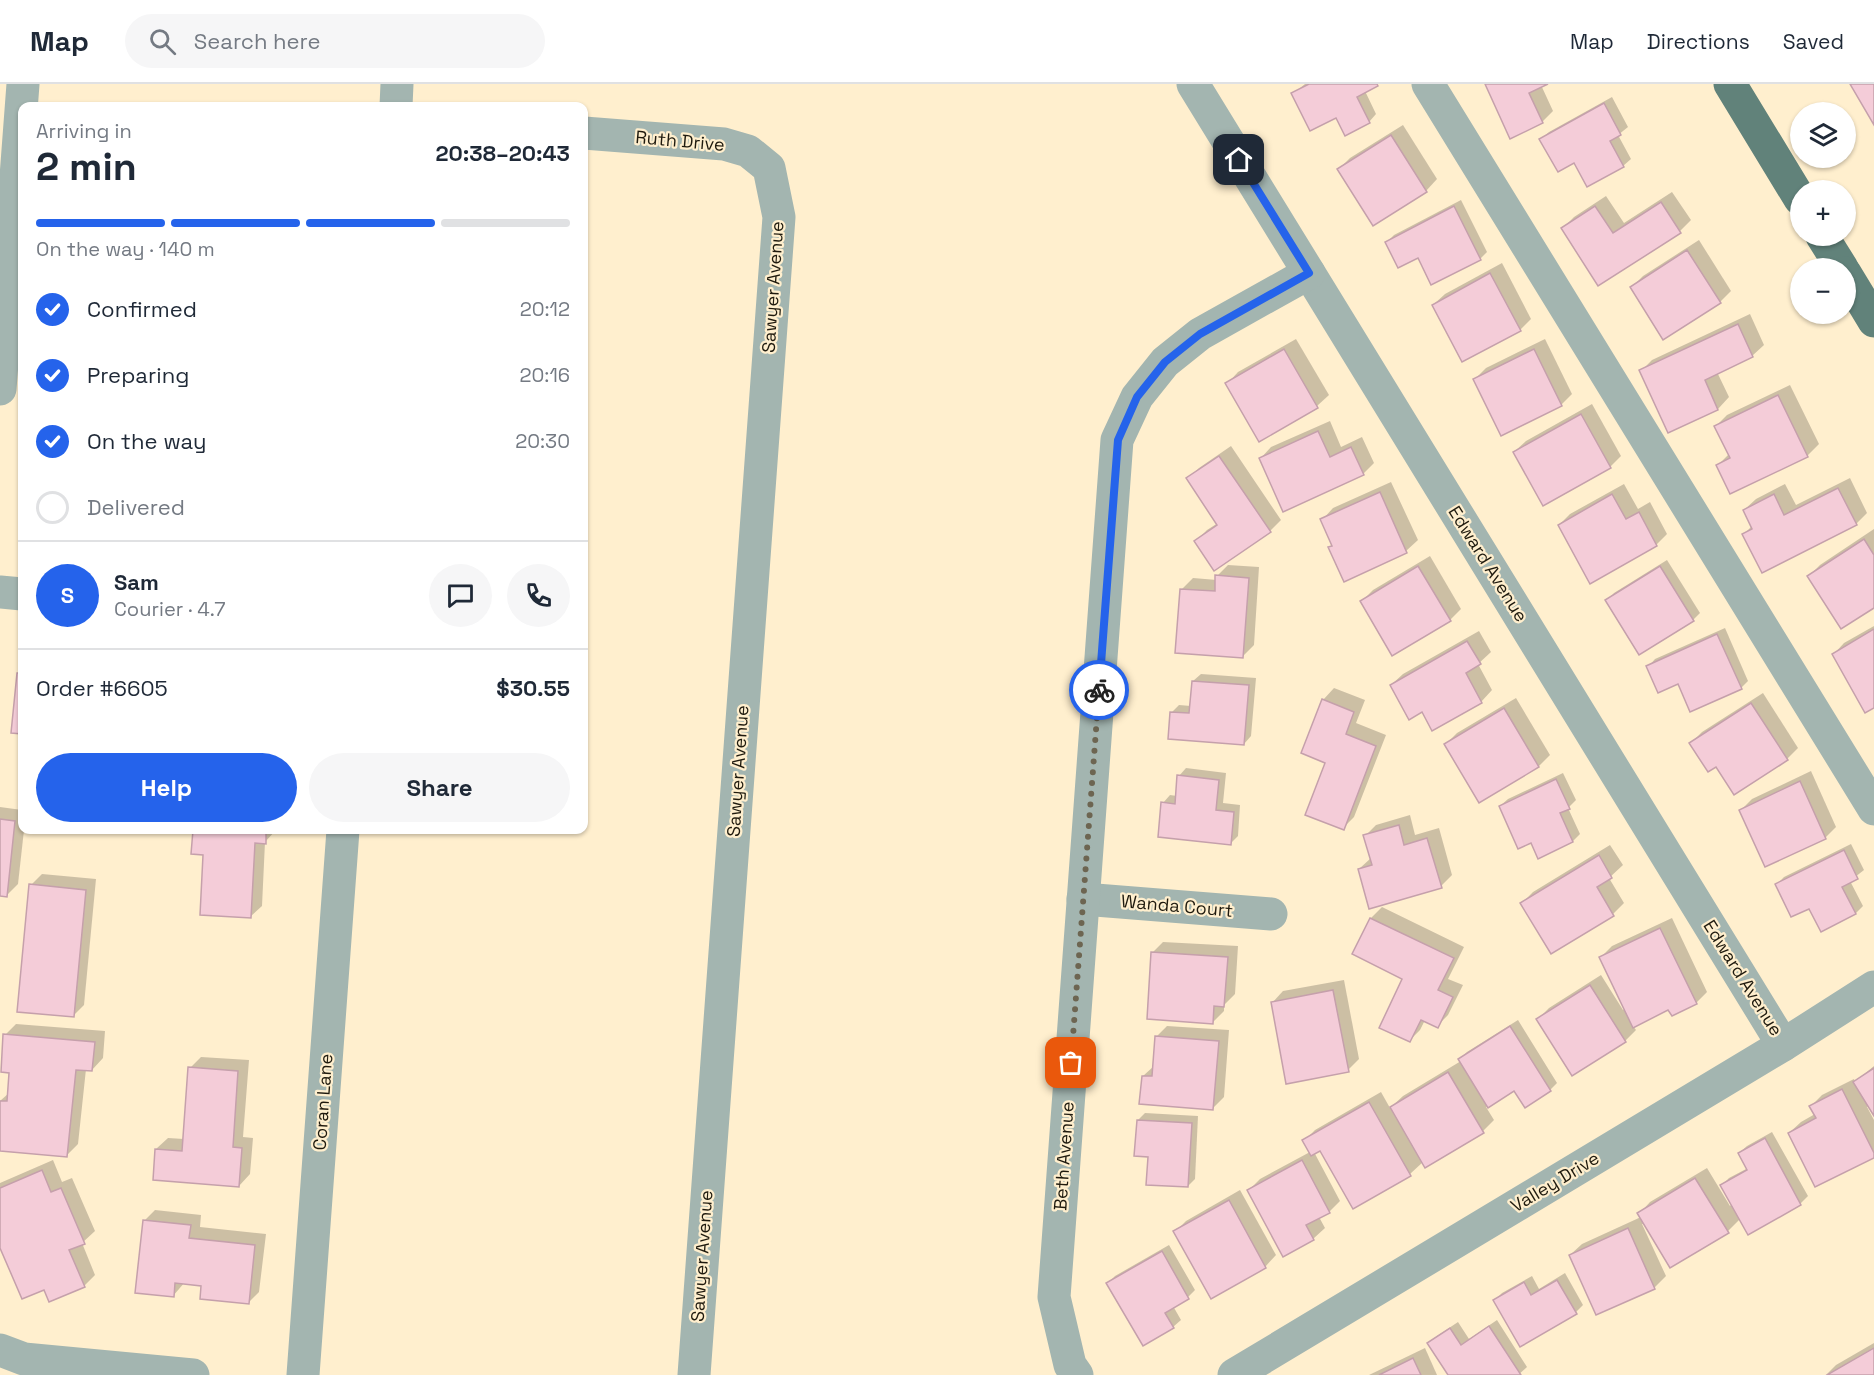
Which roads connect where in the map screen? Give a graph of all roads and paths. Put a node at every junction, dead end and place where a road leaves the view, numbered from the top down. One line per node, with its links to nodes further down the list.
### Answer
1 (23, 84): 6 (street)
2 (398, 84): 7 (street)
3 (1192, 84): 12 (street, Edward Avenue)
4 (1428, 84): 18 (street)
5 (1730, 84): 11 (main road)
6 (22, 102)
7 (396, 102)
8 (588, 133): 10 (street, Ruth Drive)
9 (18, 150): 15 (street)
10 (769, 168): 27 (street, Sawyer Avenue)
11 (1790, 183)
12 (1309, 273): 20 (street, Beth Avenue); 23 (street, Edward Avenue)
13 (1856, 291): 14 (main road)
14 (1874, 321)
15 (0, 389)
16 (0, 592): 17 (street)
17 (18, 594)
18 (1874, 809)
19 (343, 834): 26 (street, Coran Lane)
20 (1083, 899): 21 (street, Wanda Court); 28 (street, Beth Avenue)
21 (1270, 914)
22 (1874, 987): 23 (street, Valley Drive)
23 (1784, 1045): 29 (street, Valley Drive)
24 (0, 1350): 25 (street)
25 (193, 1375)
26 (303, 1375)
27 (694, 1375)
28 (1077, 1375)
29 (1234, 1375)

